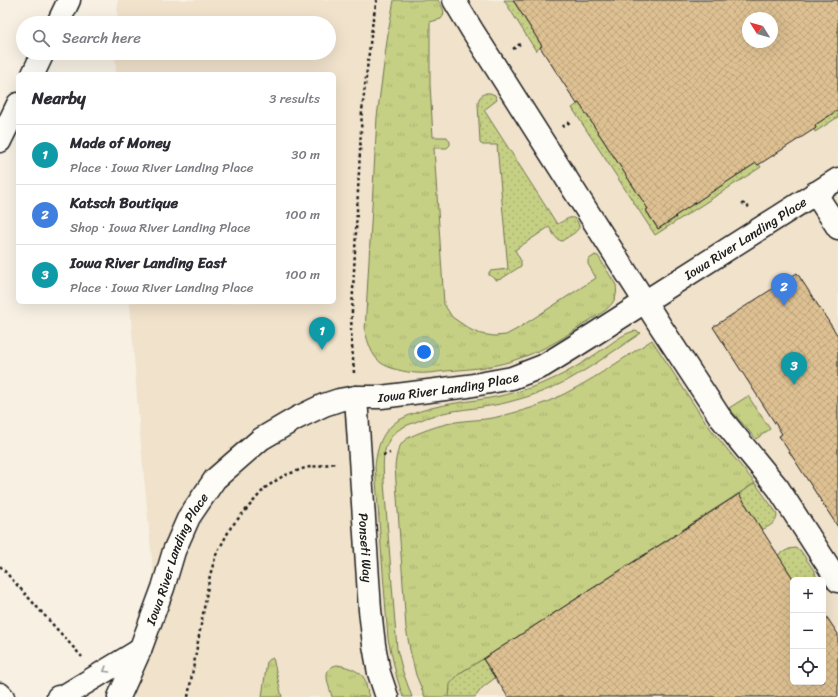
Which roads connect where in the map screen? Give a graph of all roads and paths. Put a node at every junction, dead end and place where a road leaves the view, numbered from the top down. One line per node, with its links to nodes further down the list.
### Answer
1 (69, 0): 4 (main road)
2 (377, 0): 15 (path)
3 (454, 0): 14 (main road)
4 (61, 16)
5 (40, 60): 6 (main road)
6 (34, 72)
7 (16, 108): 8 (main road)
8 (0, 141)
9 (838, 178): 10 (main road, Iowa River Landing Place)
10 (815, 193): 13 (main road); 14 (main road, Iowa River Landing Place)
11 (742, 203): 12 (path)
12 (750, 207)
13 (838, 228)
14 (645, 301): 15 (main road, Iowa River Landing Place); 18 (main road)
15 (356, 398): 19 (main road, Iowa River Landing Place); 26 (main road, Ponseti Way)
16 (305, 468): 25 (path)
17 (0, 566): 20 (path)
18 (838, 581)
19 (140, 650): 23 (main road, one-way to 23); 24 (main road, Iowa River Landing Place)
20 (87, 661)
21 (0, 694): 22 (main road)
22 (3, 697)
23 (58, 697)
24 (119, 697)
25 (188, 697)
26 (387, 697)

